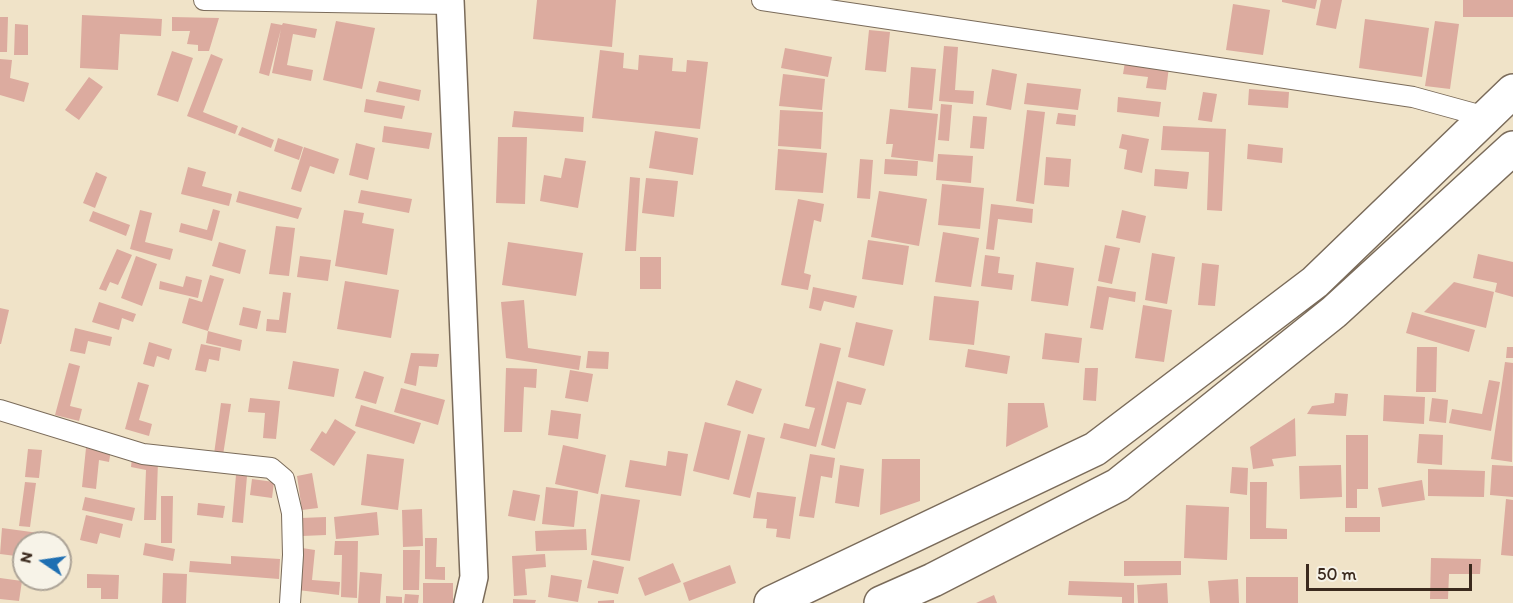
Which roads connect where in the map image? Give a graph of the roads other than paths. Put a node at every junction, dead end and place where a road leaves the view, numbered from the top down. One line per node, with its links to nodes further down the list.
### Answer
1 (204, 0): 3 (street)
2 (762, 0): 5 (street)
3 (450, 2): 8 (street)
4 (1513, 91): 5 (highway)
5 (1486, 117): 12 (highway)
6 (1513, 148): 9 (highway)
7 (0, 410): 10 (street)
8 (471, 590): 11 (street)
9 (932, 592): 13 (highway)
10 (290, 603)
11 (483, 603)
12 (771, 603)
13 (881, 603)

